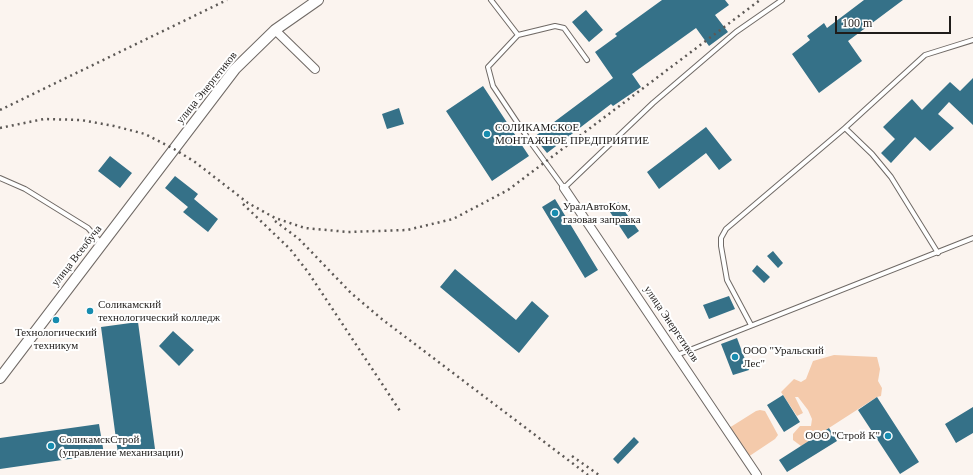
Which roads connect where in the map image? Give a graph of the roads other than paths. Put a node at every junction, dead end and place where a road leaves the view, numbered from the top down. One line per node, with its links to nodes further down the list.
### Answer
1 (318, 0): 4 (street, улица Энергетиков)
2 (491, 0): 5 (lane)
3 (782, 0): 12 (lane)
4 (275, 30): 8 (street); 10 (street, улица Энергетиков)
5 (518, 35): 7 (lane); 12 (lane)
6 (973, 40): 9 (lane)
7 (587, 60)
8 (315, 69)
9 (844, 128): 15 (lane); 16 (lane)
10 (174, 149): 14 (street, улица Всеобуча)
11 (0, 178): 14 (lane)
12 (564, 188): 17 (street, улица Энергетиков)
13 (973, 238): 15 (lane)
14 (101, 244): 18 (street, улица Всеобуча)
15 (938, 253): 16 (lane)
16 (751, 325): 17 (lane)
17 (677, 355): 19 (street, улица Энергетиков)
18 (0, 378)
19 (757, 475)

